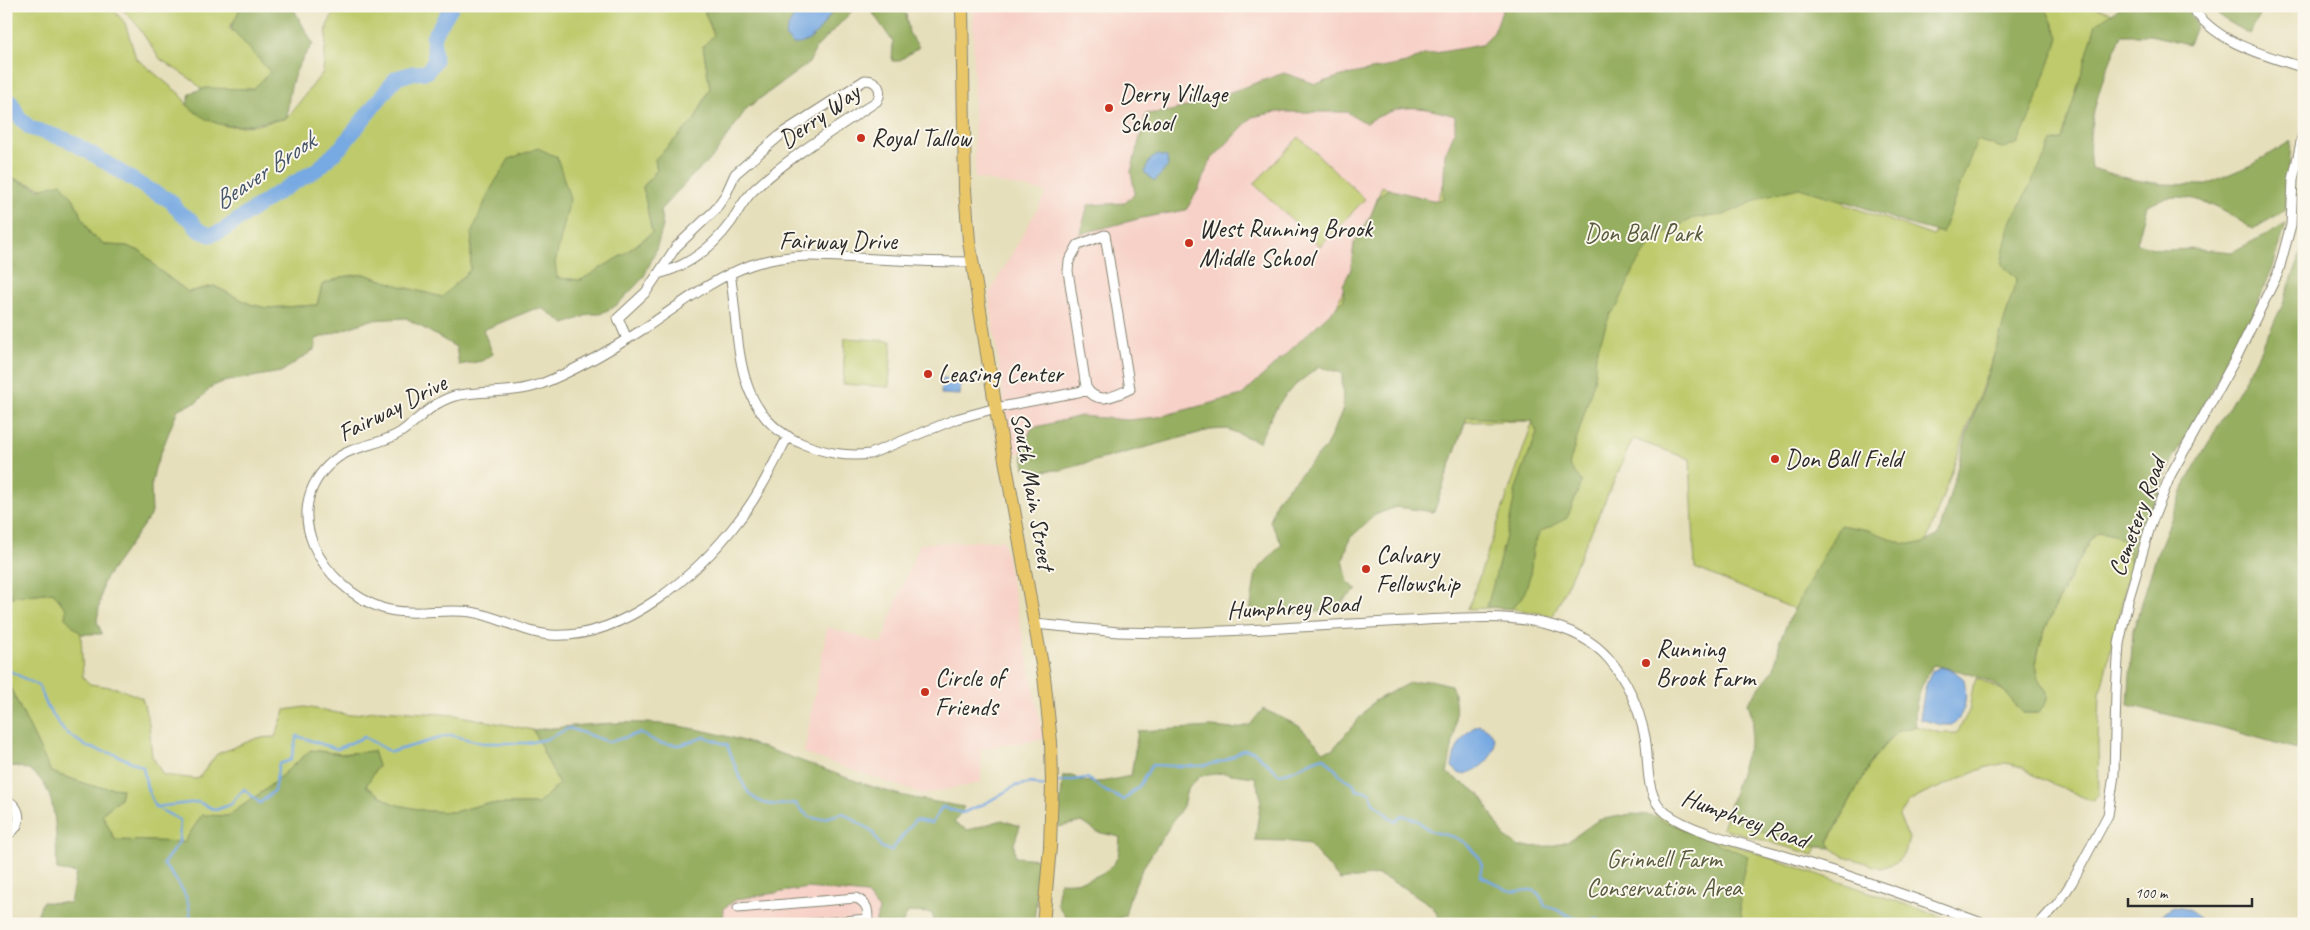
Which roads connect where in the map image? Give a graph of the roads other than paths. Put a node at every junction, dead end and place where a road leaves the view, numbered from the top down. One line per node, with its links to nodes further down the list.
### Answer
1 (962, 6): 5 (main road, South Main Street)
2 (2191, 6): 3 (street)
3 (2304, 68)
4 (2304, 128): 20 (street, Cemetery Road)
5 (972, 262): 6 (street, Fairway Drive); 10 (main road, South Main Street)
6 (730, 273): 8 (street, Fairway Drive); 11 (street)
7 (658, 274): 7 (street, Derry Way); 8 (street, Derry Way)
8 (627, 339): 11 (street, Fairway Drive)
9 (1088, 390): 9 (street); 10 (street)
10 (996, 408): 11 (street); 12 (main road, South Main Street)
11 (788, 436)
12 (1035, 624): 18 (main road, South Main Street); 19 (street, Humphrey Road)
13 (6, 800): 14 (street)
14 (6, 835)
15 (738, 908): 16 (street)
16 (868, 921): 17 (street)
17 (808, 924)
18 (1043, 924)
19 (1984, 924)
20 (2039, 924)

